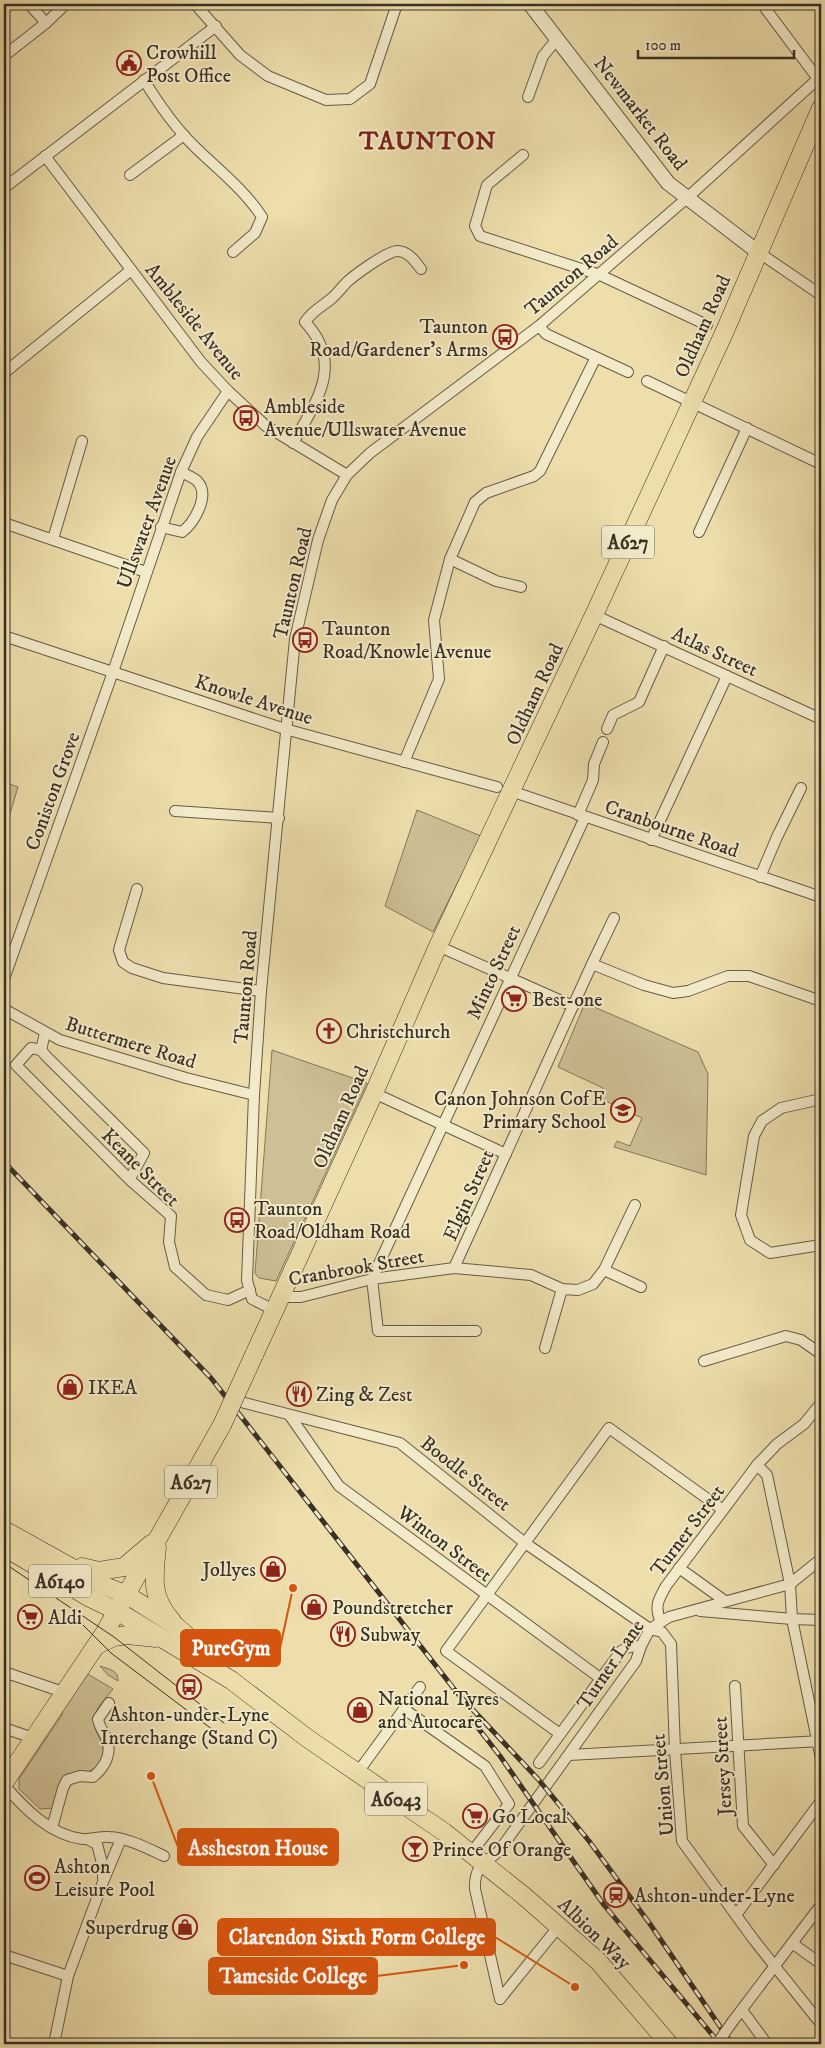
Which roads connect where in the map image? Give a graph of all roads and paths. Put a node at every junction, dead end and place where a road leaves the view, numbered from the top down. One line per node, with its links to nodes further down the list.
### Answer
1 (29, 4): 7 (street)
2 (66, 4): 7 (street)
3 (195, 4): 8 (street)
4 (397, 4): 8 (street)
5 (530, 4): 9 (street, Newmarket Road)
6 (762, 4): 11 (street)
7 (46, 23): 10 (street)
8 (216, 26): 12 (street)
9 (557, 39): 13 (street); 20 (street, Newmarket Road)
10 (4, 56)
11 (820, 77): 20 (street, Taunton Road)
12 (144, 80): 15 (street); 17 (street)
13 (528, 97)
14 (819, 118): 22 (highway, Oldham Road / A627)
15 (184, 135): 18 (street); 21 (street)
16 (523, 155): 25 (street)
17 (45, 156): 19 (street); 24 (street, Ambleside Avenue)
18 (130, 174)
19 (4, 188)
20 (687, 198): 22 (street, Newmarket Road); 25 (street, Taunton Road)
21 (233, 252)
22 (758, 252): 26 (street); 34 (highway, Oldham Road / A627)
23 (421, 269): 37 (street)
24 (131, 270): 30 (street); 33 (street, Ambleside Avenue)
25 (600, 275): 27 (street); 28 (street, Taunton Road)
26 (821, 295)
27 (706, 325)
28 (539, 326): 29 (street); 40 (street, Taunton Road)
29 (595, 359): 31 (street); 45 (street)
30 (4, 372)
31 (628, 372)
32 (647, 381): 34 (street)
33 (228, 391): 37 (street, Ambleside Avenue); 39 (street, Ullswater Avenue)
34 (692, 402): 35 (street); 48 (highway, Oldham Road / A627)
35 (747, 428): 38 (street); 43 (street)
36 (82, 441): 44 (street)
37 (293, 443): 40 (street, Ambleside Avenue)
38 (821, 464)
39 (181, 472): 42 (street, Ullswater Avenue); 42 (street)
40 (347, 476): 54 (street, Taunton Road)
41 (4, 523): 44 (street)
42 (161, 527): 46 (street, Ullswater Avenue)
43 (699, 532)
44 (53, 539): 46 (street)
45 (450, 559): 47 (street); 57 (street)
46 (146, 572): 51 (street, Ullswater Avenue)
47 (520, 587)
48 (594, 615): 50 (street, Atlas Street); 59 (highway, Oldham Road / A627)
49 (4, 636): 51 (street, Knowle Avenue)
50 (664, 646): 52 (street, Atlas Street); 55 (street)
51 (113, 672): 54 (street, Knowle Avenue); 71 (street, Coniston Grove)
52 (727, 676): 53 (street, Atlas Street); 63 (street)
53 (821, 719)
54 (286, 728): 57 (street, Knowle Avenue); 62 (street, Taunton Road)
55 (607, 729)
56 (603, 742): 61 (street, Minto Street)
57 (404, 762): 59 (street, Knowle Avenue)
58 (801, 788): 64 (street)
59 (504, 789): 61 (street, Cranbourne Road); 68 (highway, Oldham Road / A627)
60 (176, 811): 62 (street)
61 (582, 816): 63 (street, Cranbourne Road); 70 (street, Minto Street)
62 (279, 818): 72 (street, Taunton Road)
63 (651, 840): 64 (street, Cranbourne Road)
64 (760, 877): 66 (street, Cranbourne Road)
65 (137, 889): 72 (street)
66 (821, 897)
67 (614, 918): 69 (street, Elgin Street)
68 (438, 946): 70 (street); 80 (highway, Oldham Road / A627)
69 (592, 964): 73 (street); 74 (street, Elgin Street)
70 (509, 978): 74 (street); 83 (street, Minto Street)
71 (4, 979)
72 (261, 991): 81 (street, Taunton Road)
73 (821, 1001)
74 (573, 1006): 84 (street, Elgin Street)
75 (4, 1009): 77 (street, Buttermere Road)
76 (821, 1030): 79 (street)
77 (45, 1034): 78 (street); 81 (street, Buttermere Road)
78 (41, 1050): 85 (street); 93 (street, Keane Street)
79 (821, 1062)
80 (374, 1093): 83 (street); 94 (highway, Oldham Road / A627)
81 (254, 1095): 93 (street, Taunton Road)
82 (821, 1099): 87 (street)
83 (442, 1125): 84 (street); 90 (street, Minto Street)
84 (506, 1154): 88 (street, Elgin Street)
85 (132, 1175)
86 (634, 1205): 89 (street)
87 (821, 1245)
88 (454, 1268): 90 (street, Cranbrook Street); 92 (street, Cranbrook Street)
89 (604, 1270): 91 (street); 92 (street, Cranbrook Street)
90 (372, 1279): 94 (street, Cranbrook Street); 95 (street)
91 (641, 1287)
92 (562, 1289): 96 (street)
93 (250, 1290): 94 (street)
94 (277, 1303): 99 (highway, Oldham Road / A627, bridge)
95 (476, 1331)
96 (545, 1348)
97 (821, 1354): 98 (street)
98 (704, 1361)
99 (233, 1400): 101 (street, Boodle Street); 105 (highway, Oldham Road / A627, bridge)
100 (821, 1403): 102 (street, Turner Street)
101 (290, 1416): 106 (street, Boodle Street); 113 (street, Winton Street)
102 (759, 1466): 103 (street, Turner Street); 111 (street)
103 (723, 1510): 106 (street); 110 (street, Turner Street)
104 (4, 1530): 109 (highway, A627)
105 (158, 1539): 109 (highway, A627); 112 (highway, Oldham Road / A627); 120 (highway)
106 (526, 1543): 113 (street); 121 (street, Boodle Street)
107 (4, 1547): 115 (highway, A6140)
108 (821, 1559): 111 (street, Turner Lane)
109 (62, 1562): 112 (highway)
110 (680, 1568): 114 (street); 119 (street, Turner Street)
111 (790, 1584): 114 (street, Turner Lane); 117 (street)
112 (126, 1595): 115 (highway, Oldham Road / A627); 120 (highway, A6043)
113 (486, 1595): 126 (street, Winton Street); 134 (street)
114 (724, 1601): 116 (street, Turner Lane)
115 (117, 1611): 122 (highway, A6043); 123 (highway, Oldham Road / A627)
116 (696, 1611): 117 (street); 119 (street, Turner Lane)
117 (792, 1619): 118 (street); 136 (street)
118 (821, 1620)
119 (661, 1622): 121 (street, Turner Lane)
120 (176, 1626): 127 (highway, A6043)
121 (650, 1629): 124 (street, Turner Lane); 138 (street, Union Street)
122 (164, 1639): 123 (highway, A6043); 127 (highway, A6043)
123 (97, 1645): 130 (highway, Oldham Road / A627)
124 (641, 1646): 126 (street); 139 (street, Turner Lane)
125 (4, 1672): 130 (street)
126 (600, 1678): 134 (street)
127 (231, 1680): 142 (highway, A6043)
128 (735, 1686): 137 (street, Jersey Street)
129 (420, 1687): 132 (street)
130 (63, 1692): 135 (highway, Oldham Road / A627)
131 (109, 1703): 145 (street)
132 (404, 1709): 142 (street); 149 (street)
133 (4, 1728): 135 (street)
134 (560, 1734): 141 (street)
135 (33, 1738): 143 (highway, Oldham Road / A627)
136 (819, 1741): 137 (street); 140 (street)
137 (739, 1746): 138 (street); 150 (street, Jersey Street)
138 (675, 1750): 139 (street); 153 (street, Union Street)
139 (568, 1755): 149 (street, Turner Lane)
140 (821, 1759)
141 (539, 1763)
142 (358, 1772): 149 (highway, A6043)
143 (4, 1784): 145 (street)
144 (821, 1801): 150 (street)
145 (52, 1828): 147 (street)
146 (121, 1838): 147 (street); 148 (street); 151 (street)
147 (87, 1839): 151 (street)
148 (164, 1856)
149 (477, 1858): 154 (highway, Albion Way / A6043); 154 (street)
150 (774, 1864): 153 (street)
151 (103, 1882): 159 (street)
152 (821, 1905): 155 (street)
153 (736, 1915): 157 (street, Union Street)
154 (559, 1926): 163 (highway, Albion Way / A6043)
155 (792, 1943): 157 (street); 158 (street)
156 (4, 1955): 159 (street)
157 (775, 1964): 160 (street); 161 (street, Union Street)
158 (821, 1964)
159 (68, 1976): 162 (street)
160 (742, 2010): 164 (street, bridge); 165 (street)
161 (821, 2024)
162 (54, 2044)
163 (669, 2044)
164 (717, 2044)
165 (767, 2044)

